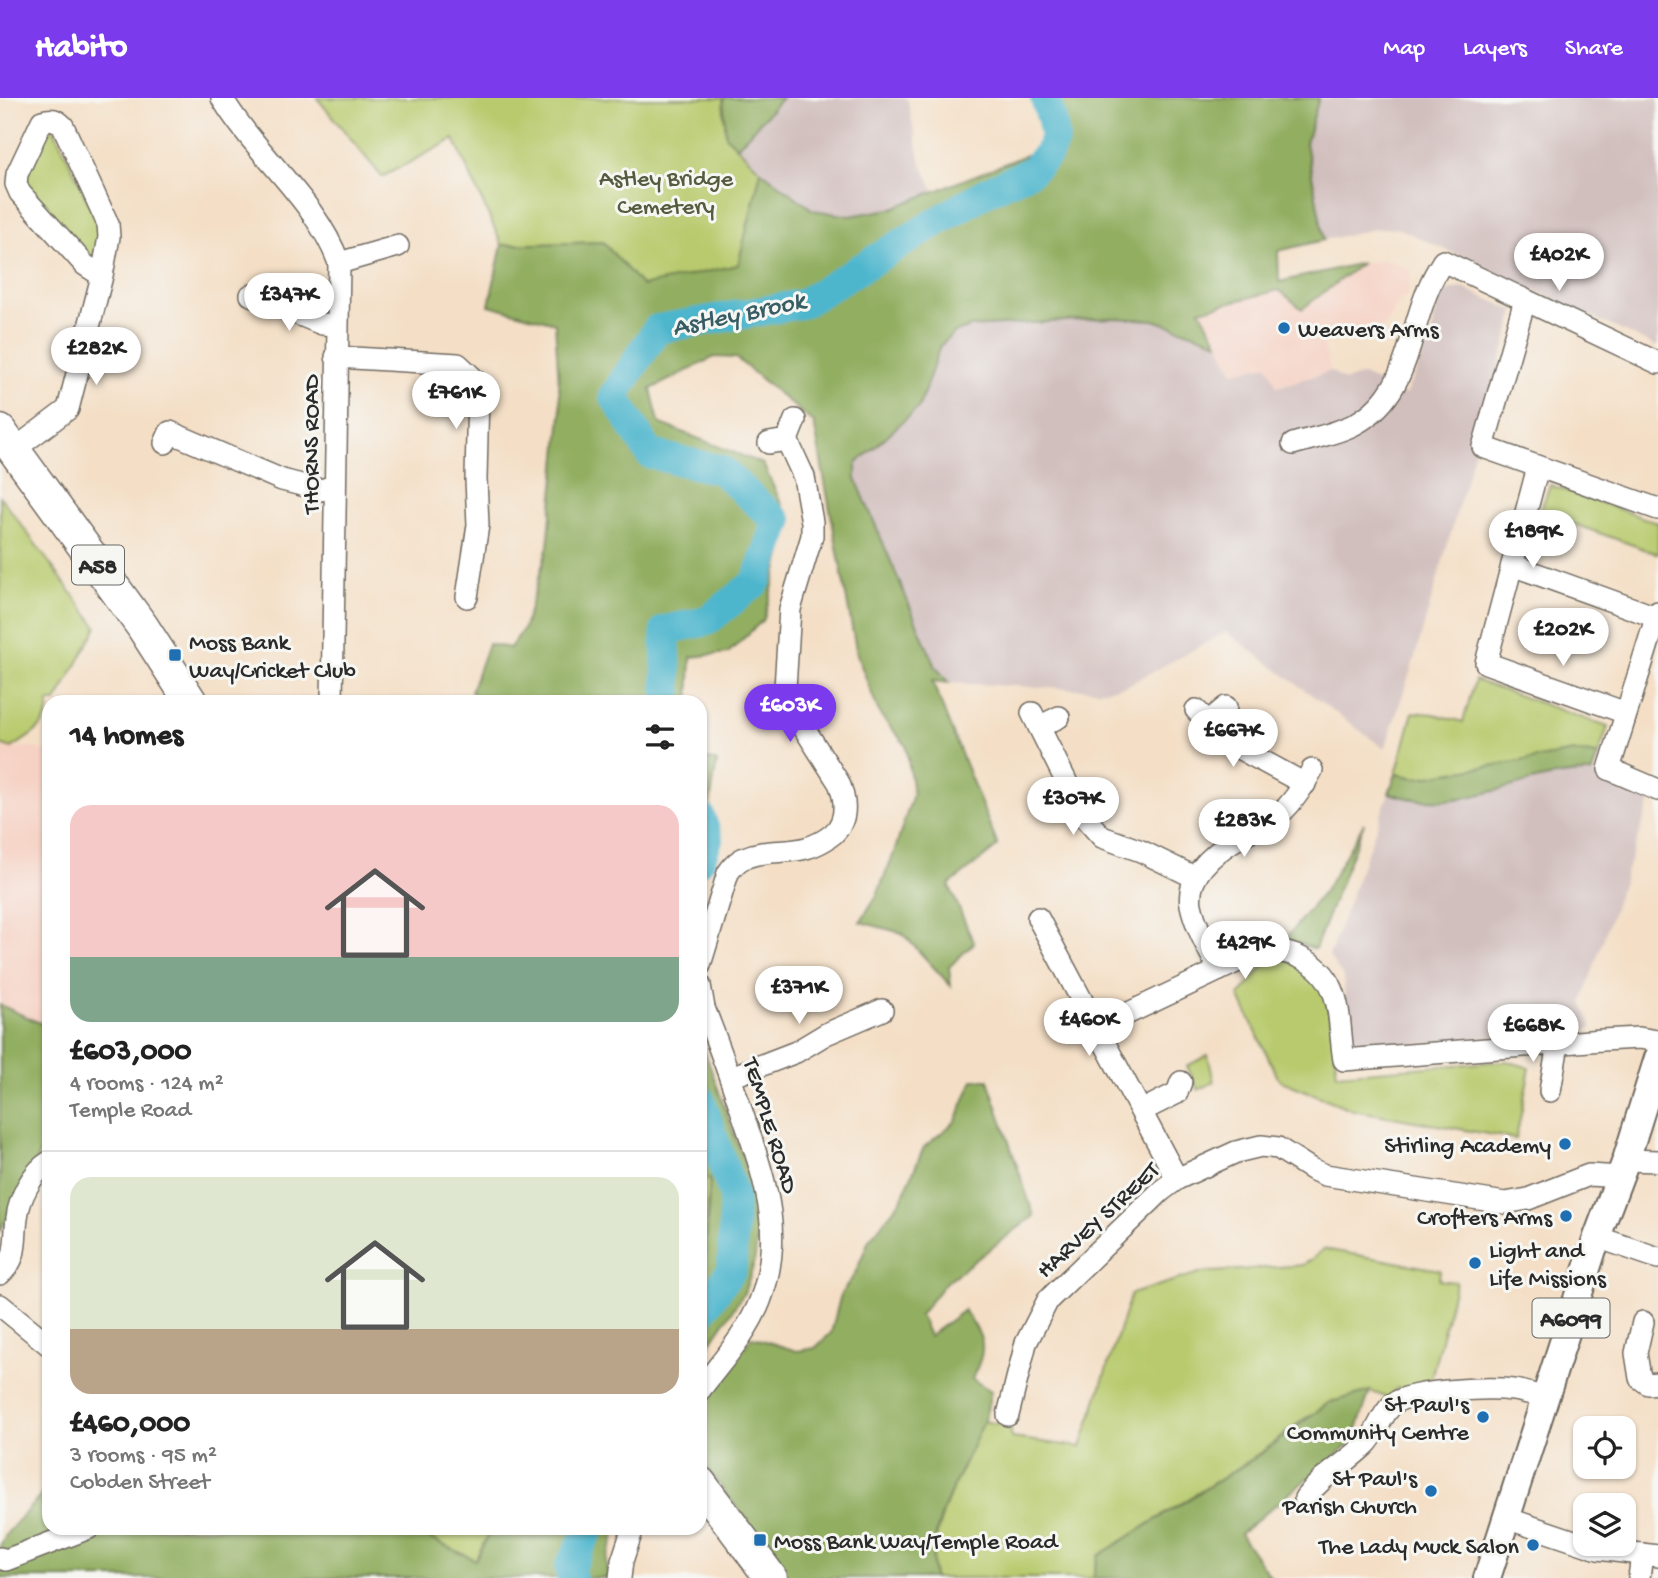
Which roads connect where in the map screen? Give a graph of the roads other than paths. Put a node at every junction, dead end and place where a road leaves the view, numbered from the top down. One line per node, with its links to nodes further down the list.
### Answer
1 (222, 98): 3 (street, THORNS ROAD)
2 (398, 246): 3 (street)
3 (339, 263): 7 (street, THORNS ROAD)
4 (102, 276): 4 (street); 13 (street)
5 (251, 295): 7 (street)
6 (1525, 300): 9 (street); 12 (street); 14 (street)
7 (337, 325): 8 (street, THORNS ROAD)
8 (337, 357): 15 (street, THORNS ROAD); 18 (street)
9 (1658, 363)
10 (795, 420): 29 (street)
11 (164, 443): 15 (street)
12 (1293, 444)
13 (5, 448): 20 (highway, A58); 21 (highway, A58)
14 (1538, 467): 16 (street); 17 (street)
15 (334, 486): 22 (street, THORNS ROAD)
16 (1658, 509)
17 (1512, 565): 19 (street); 24 (street)
18 (467, 597)
19 (1657, 614): 24 (street)
20 (161, 695)
21 (186, 695)
22 (332, 695)
23 (1226, 707): 27 (street)
24 (1626, 713): 26 (street)
25 (1059, 717): 27 (street)
26 (1658, 790)
27 (1194, 877): 30 (street)
28 (1038, 918): 33 (street)
29 (707, 941)
30 (1219, 970): 33 (street); 34 (street)
31 (707, 1016): 36 (street, TEMPLE ROAD)
32 (875, 1019): 36 (street)
33 (1097, 1028): 39 (street)
34 (1558, 1044): 35 (street); 38 (street)
35 (1658, 1056): 42 (main road, A6099)
36 (731, 1077): 50 (street, TEMPLE ROAD)
37 (1181, 1082): 39 (street)
38 (1550, 1091)
39 (1141, 1111): 43 (street)
40 (1658, 1161): 42 (street, HARVEY STREET)
41 (42, 1167): 46 (street)
42 (1623, 1168): 43 (street, HARVEY STREET); 44 (main road, A6099)
43 (1177, 1179): 53 (street, HARVEY STREET)
44 (1597, 1237): 45 (street); 52 (main road, A6099)
45 (1658, 1258)
46 (0, 1274)
47 (0, 1305): 49 (street)
48 (1643, 1322): 51 (street)
49 (42, 1339)
50 (707, 1381)
51 (1658, 1383)
52 (1544, 1398): 55 (street); 56 (main road, A6099)
53 (1008, 1415)
54 (707, 1492): 64 (highway)
55 (1306, 1499)
56 (1506, 1518): 60 (street); 65 (main road, A6099)
57 (707, 1519): 63 (highway)
58 (71, 1535): 61 (street)
59 (631, 1535): 62 (street)
60 (1650, 1555): 66 (street)
61 (0, 1558)
62 (620, 1578)
63 (751, 1578)
64 (771, 1578)
65 (1487, 1578)
66 (1639, 1578)

